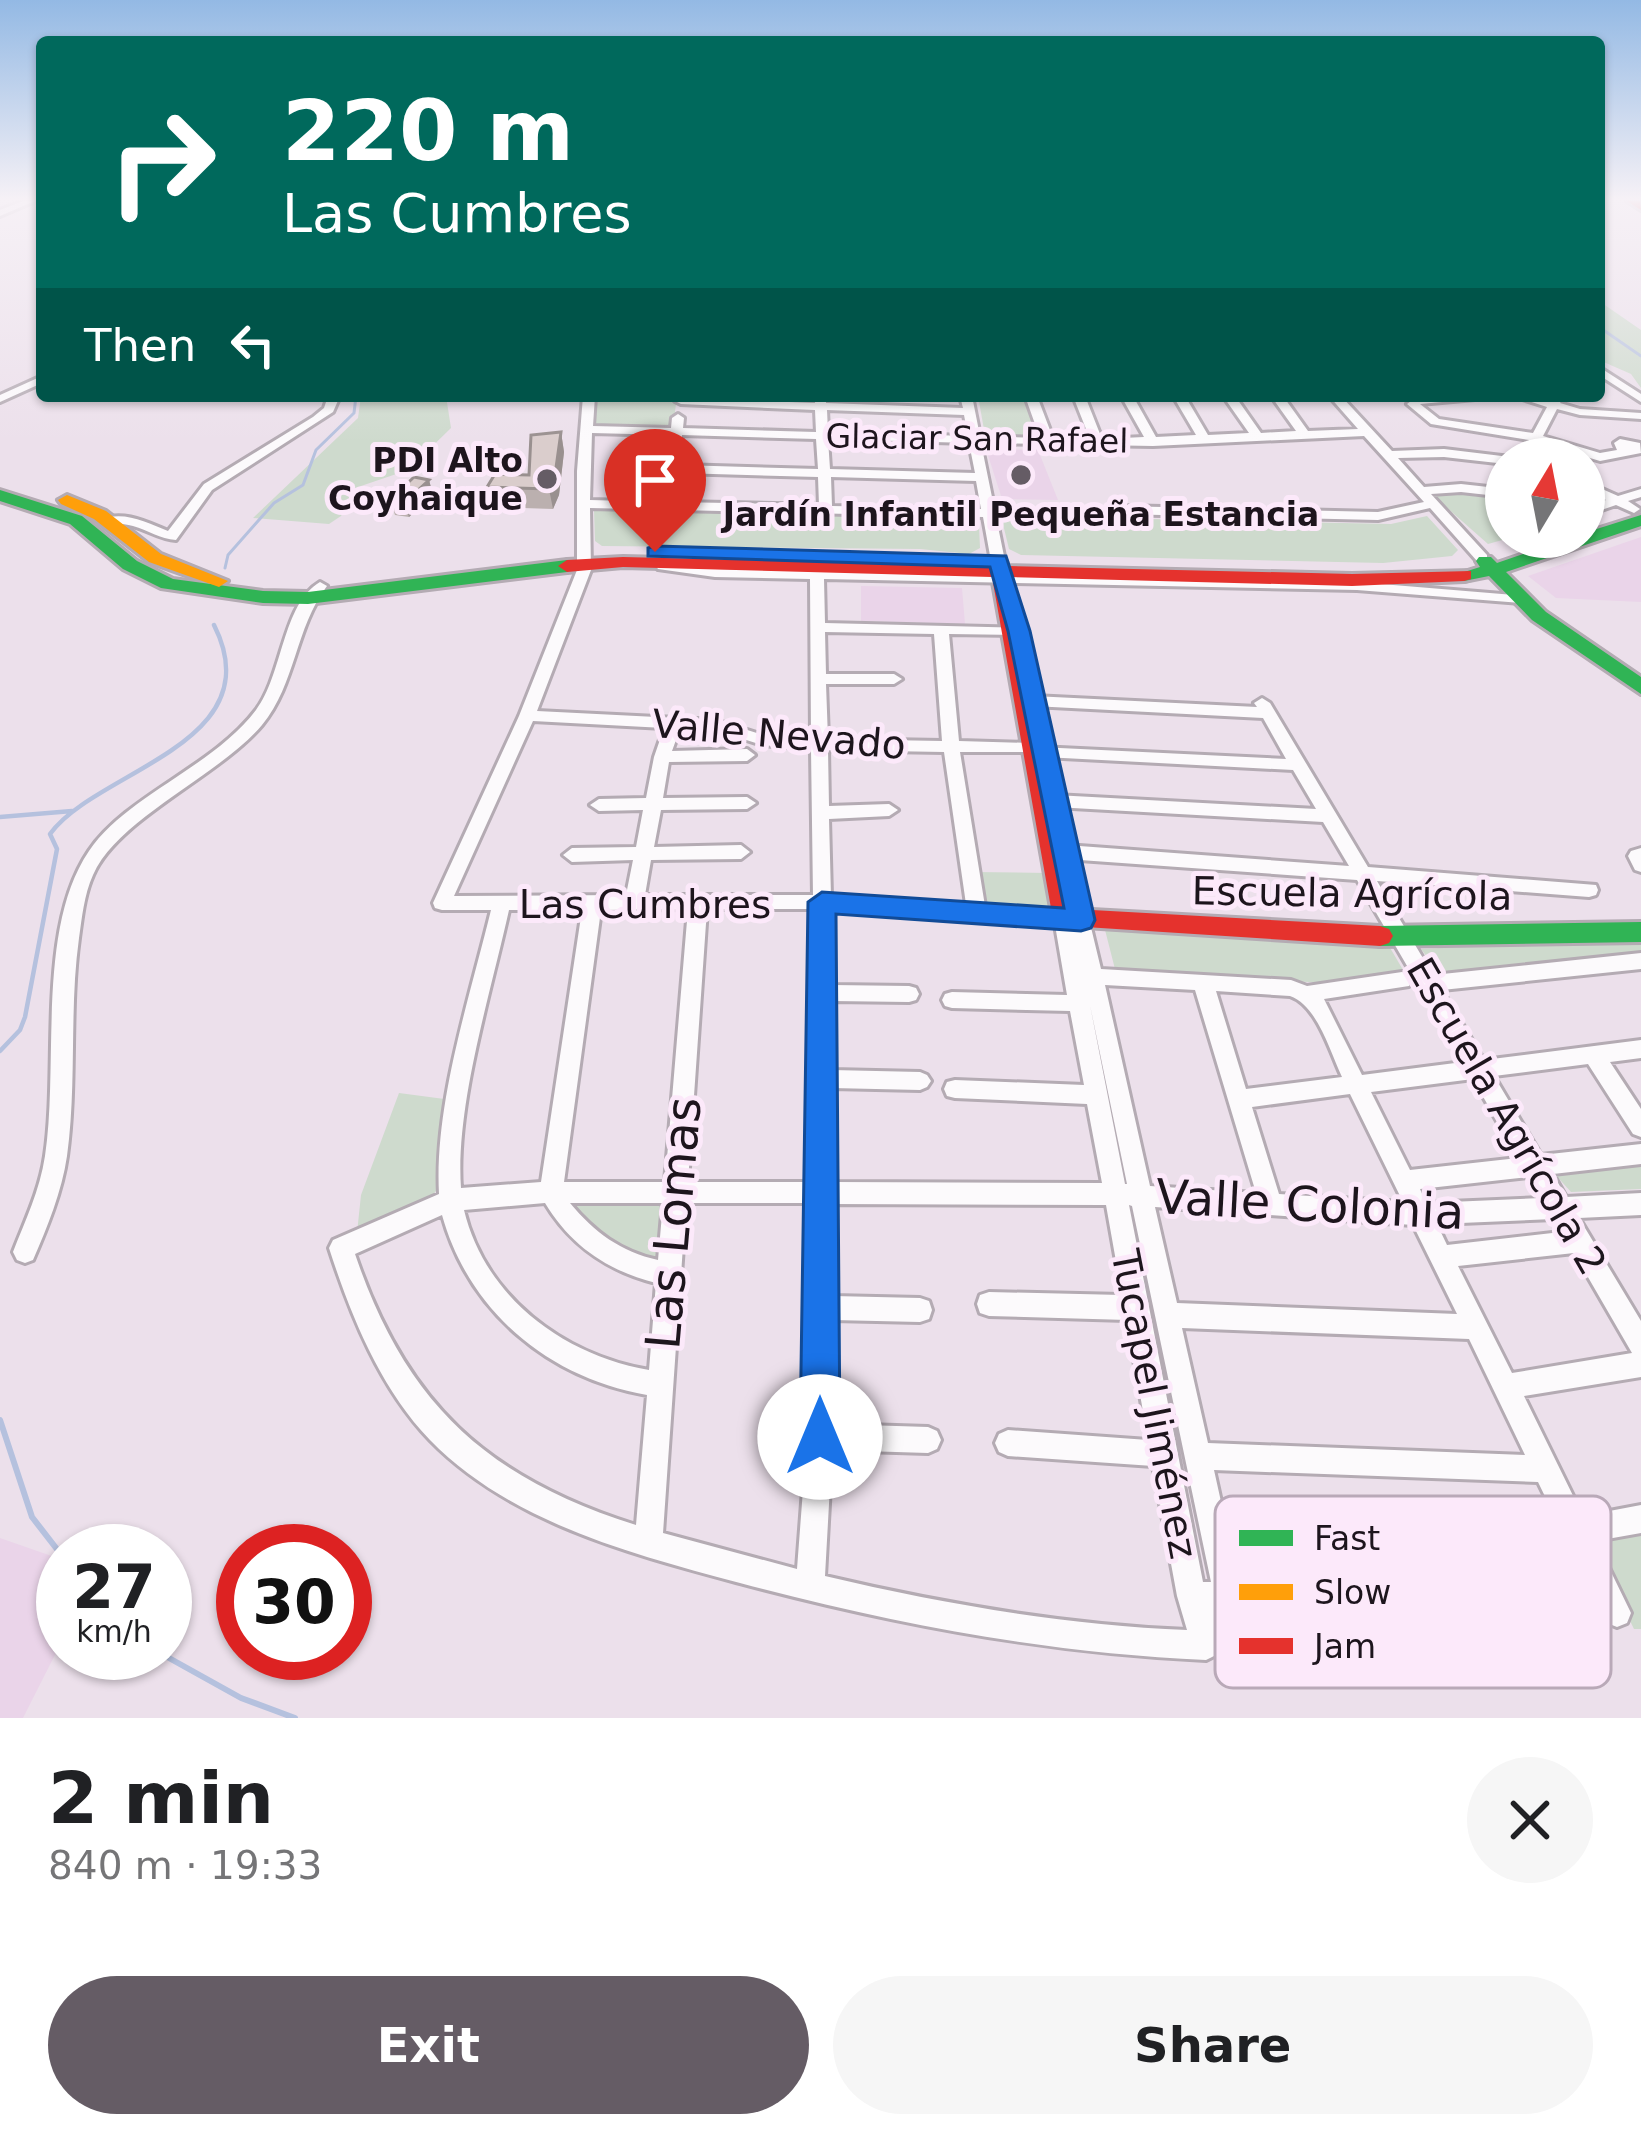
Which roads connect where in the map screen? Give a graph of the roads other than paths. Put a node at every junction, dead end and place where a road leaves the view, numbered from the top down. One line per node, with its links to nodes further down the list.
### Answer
1 (1605, 374): 3 (street)
2 (36, 382): 5 (street)
3 (1623, 387): 4 (street); 6 (street)
4 (1605, 388)
5 (0, 399)
6 (1641, 399)
7 (332, 402): 59 (street)
8 (588, 402): 27 (street)
9 (681, 402): 28 (street)
10 (820, 402): 30 (street)
11 (834, 402): 24 (street)
12 (967, 402): 24 (street, Tucapel Jiménez)
13 (1033, 402): 36 (street)
14 (1081, 402): 38 (street)
15 (1131, 402): 37 (street)
16 (1183, 402): 35 (street)
17 (1233, 402): 32 (street)
18 (1281, 402): 31 (street)
19 (1340, 402): 29 (street)
20 (1416, 402): 26 (street)
21 (1473, 402): 26 (street)
22 (1554, 402): 33 (street)
23 (1561, 402): 25 (street)
24 (969, 412): 34 (street, Tucapel Jiménez)
25 (1641, 416)
26 (1460, 424): 33 (street)
27 (586, 429): 28 (street, Glaciar San Rafael); 50 (street)
28 (676, 431): 30 (street, Glaciar San Rafael); 42 (street)
29 (1367, 432): 31 (street, Glaciar San Rafael); 40 (street)
30 (822, 434): 34 (street, Glaciar San Rafael); 43 (street)
31 (1304, 434): 32 (street, Glaciar San Rafael)
32 (1258, 437): 35 (street, Glaciar San Rafael)
33 (1534, 437): 39 (street)
34 (975, 439): 36 (street, Glaciar San Rafael); 44 (street, Tucapel Jiménez)
35 (1205, 440): 37 (street, Glaciar San Rafael)
36 (1048, 442): 38 (street, Glaciar San Rafael)
37 (1154, 442): 38 (street, Glaciar San Rafael)
38 (1098, 443)
39 (1625, 454)
40 (1388, 455): 41 (street); 46 (street)
41 (1485, 458)
42 (673, 469): 43 (street); 52 (street)
43 (824, 473): 44 (street); 54 (street)
44 (982, 477): 57 (street, Tucapel Jiménez)
45 (0, 484): 59 (main road)
46 (1419, 491): 47 (street); 51 (street)
47 (1485, 491)
48 (1605, 493): 53 (street)
49 (0, 495): 66 (main road)
50 (585, 504): 52 (street); 61 (street)
51 (1432, 504): 55 (street); 63 (street)
52 (670, 506): 54 (street)
53 (1635, 506): 56 (street); 58 (main road); 63 (main road)
54 (826, 509): 57 (street)
55 (1118, 510)
56 (1605, 510)
57 (988, 513): 64 (street, Tucapel Jiménez)
58 (1605, 518)
59 (107, 520): 66 (main road)
60 (1501, 558): 63 (main road)
61 (586, 559): 62 (main road); 64 (main road); 66 (main road); 75 (street)
62 (623, 562): 64 (main road); 65 (street)
63 (1487, 564): 64 (main road); 67 (main road)
64 (1001, 573): 65 (street); 67 (street); 70 (main road, Tucapel Jiménez)
65 (817, 575): 68 (street)
66 (314, 592): 141 (street)
67 (1520, 599): 73 (main road)
68 (819, 627): 69 (street); 71 (street)
69 (941, 629): 70 (street); 78 (street)
70 (1014, 631): 74 (main road, Tucapel Jiménez); 79 (main road, Tucapel Jiménez)
71 (819, 679): 72 (street); 77 (street)
72 (894, 680)
73 (1641, 687)
74 (1033, 701): 79 (main road, Tucapel Jiménez); 82 (street, Escuela Agrícola 2)
75 (527, 716): 76 (street, Valle Nevado); 101 (street, Las Cumbres)
76 (673, 725): 77 (street, Valle Nevado); 81 (street)
77 (818, 744): 78 (street, Valle Nevado); 88 (street)
78 (951, 747): 79 (street, Valle Nevado); 103 (street)
79 (1037, 750): 82 (street, Valle Nevado); 83 (main road, Tucapel Jiménez); 104 (main road, Tucapel Jiménez)
80 (747, 755): 81 (street)
81 (662, 757): 85 (street)
82 (1299, 765): 89 (street, Escuela Agrícola 2)
83 (1055, 801): 89 (street); 91 (main road, Tucapel Jiménez)
84 (747, 803): 85 (street)
85 (655, 804): 86 (street); 92 (street)
86 (599, 805)
87 (889, 810): 88 (street)
88 (820, 813): 98 (street)
89 (1329, 815): 96 (street, Escuela Agrícola 2)
90 (741, 852): 92 (street)
91 (1066, 852): 96 (street); 104 (main road, Tucapel Jiménez)
92 (642, 854): 93 (street); 100 (street)
93 (572, 855)
94 (1641, 855): 95 (street)
95 (1641, 865)
96 (1364, 876): 97 (street); 106 (street, Escuela Agrícola 2)
97 (1589, 890)
98 (822, 902): 99 (street, Las Cumbres); 103 (street, Las Cumbres); 112 (street)
99 (698, 903): 100 (street, Las Cumbres); 132 (street, Las Lomas)
100 (634, 904): 102 (street, Las Cumbres)
101 (501, 905): 102 (street, Las Cumbres); 135 (street)
102 (592, 905): 131 (street)
103 (977, 913): 104 (street, Las Cumbres)
104 (1072, 919): 106 (main road, Escuela Agrícola); 108 (street, Tucapel Jiménez); 116 (street, Tucapel Jiménez)
105 (1641, 932): 106 (main road, Escuela Agrícola)
106 (1402, 937): 111 (street, Escuela Agrícola 2)
107 (1641, 961): 111 (street)
108 (1093, 976): 110 (street); 134 (street, Tucapel Jiménez)
109 (1402, 980): 114 (street)
110 (1203, 983): 114 (street); 125 (street)
111 (1428, 983): 119 (street, Escuela Agrícola 2)
112 (822, 993): 113 (street); 120 (street)
113 (910, 994)
114 (1306, 994): 122 (street)
115 (952, 1000): 116 (street)
116 (1079, 1004): 124 (street, Tucapel Jiménez)
117 (1641, 1049): 118 (street)
118 (1593, 1054): 119 (street); 126 (street)
119 (1480, 1070): 122 (street); 128 (street, Escuela Agrícola 2)
120 (820, 1079): 121 (street); 130 (street)
121 (920, 1081)
122 (1354, 1083): 125 (street); 129 (street)
123 (955, 1089): 124 (street)
124 (1096, 1095): 133 (street, Tucapel Jiménez)
125 (1240, 1099): 136 (street)
126 (1641, 1127)
127 (1641, 1154): 128 (street, Valle Colonia)
128 (1536, 1166): 129 (street, Valle Colonia); 138 (street, Escuela Agrícola 2)
129 (1402, 1181): 139 (street)
130 (820, 1190): 132 (street, Valle Colonia); 133 (street, Valle Colonia); 145 (street)
131 (551, 1192): 132 (street, Valle Colonia); 135 (street, Valle Colonia); 143 (street)
132 (677, 1194): 143 (street, Las Lomas)
133 (1115, 1194): 134 (street, Valle Colonia); 146 (street, Tucapel Jiménez)
134 (1141, 1196): 136 (street, Valle Colonia); 148 (street, Tucapel Jiménez)
135 (450, 1200): 152 (street); 164 (street, Valle Colonia)
136 (1270, 1202): 139 (street, Valle Colonia)
137 (1641, 1204): 138 (street, Valle Colonia)
138 (1561, 1209): 139 (street, Valle Colonia); 140 (street, Escuela Agrícola 2)
139 (1418, 1214): 142 (street)
140 (1580, 1241): 142 (street, Valle Colonia); 150 (street, Escuela Agrícola 2)
141 (26, 1252)
142 (1439, 1257): 149 (street)
143 (668, 1274): 152 (street, Las Lomas)
144 (988, 1304): 146 (street)
145 (819, 1308): 147 (street); 154 (street)
146 (1137, 1308): 157 (street, Tucapel Jiménez)
147 (920, 1310)
148 (1167, 1315): 149 (street); 158 (street, Tucapel Jiménez)
149 (1474, 1327): 153 (street)
150 (1641, 1345)
151 (1641, 1364): 153 (street)
152 (660, 1385): 164 (street, Las Lomas)
153 (1504, 1387): 159 (street)
154 (820, 1437): 155 (street); 165 (street)
155 (928, 1440)
156 (1008, 1443): 157 (street)
157 (1164, 1454): 167 (street, Tucapel Jiménez)
158 (1198, 1456): 159 (street); 163 (street, Tucapel Jiménez)
159 (1545, 1469): 160 (street)
160 (1558, 1496)
161 (1641, 1519): 162 (street)
162 (1611, 1525)
163 (1215, 1535)
164 (648, 1544): 165 (street)
165 (810, 1587): 169 (street)
166 (1215, 1595): 167 (street)
167 (1191, 1596): 169 (street, Tucapel Jiménez)
168 (1215, 1625): 169 (street, Tucapel Jiménez)
169 (1206, 1645)

